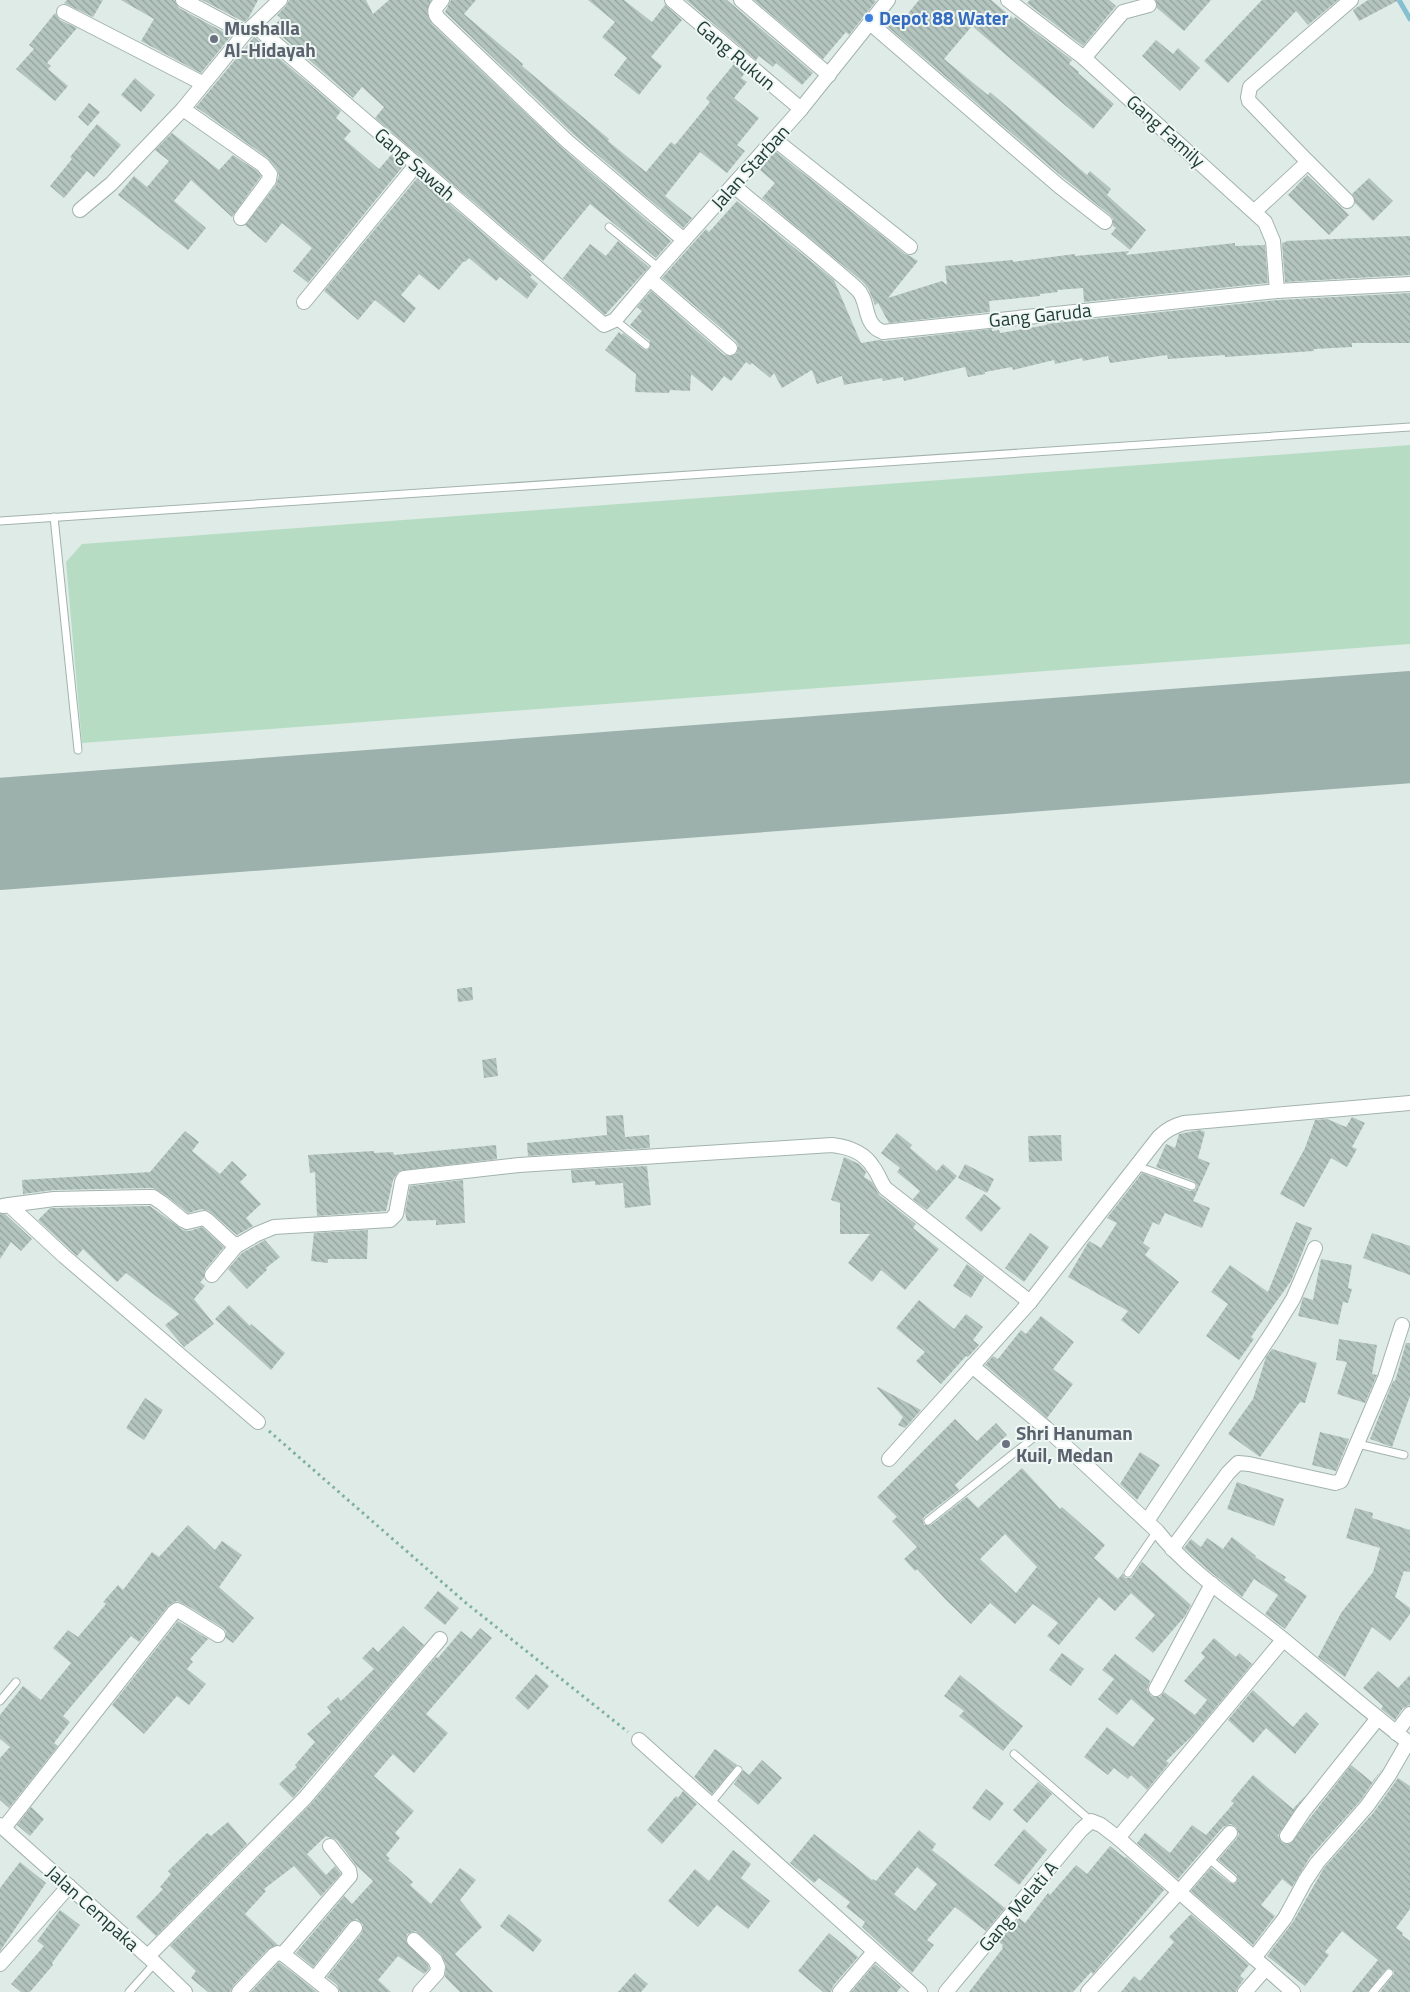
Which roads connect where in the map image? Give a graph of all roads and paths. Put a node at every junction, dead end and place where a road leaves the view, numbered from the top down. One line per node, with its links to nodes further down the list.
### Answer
1 (183, 0): 12 (street, Gang Sawah)
2 (280, 0): 12 (street)
3 (442, 0): 28 (street)
4 (672, 0): 17 (street, Gang Rukun)
5 (741, 0): 14 (street)
6 (888, 0): 11 (street, Jalan Starban)
7 (1008, 0): 13 (street, Gang Family)
8 (1351, 0): 19 (street)
9 (1149, 5): 13 (street)
10 (64, 12): 15 (street)
11 (870, 23): 14 (street, Jalan Starban); 26 (street)
12 (249, 29): 15 (street); 20 (street, Gang Sawah)
13 (1084, 58): 24 (street, Gang Family)
14 (829, 75): 17 (street, Jalan Starban)
15 (202, 83): 16 (street)
16 (183, 109): 23 (street); 25 (street)
17 (801, 109): 18 (street, Jalan Starban)
18 (774, 139): 21 (street, Jalan Starban); 29 (street)
19 (1308, 162): 22 (street); 24 (street)
20 (416, 165): 33 (street); 34 (street, Gang Sawah)
21 (734, 186): 28 (street, Jalan Starban); 32 (street, Gang Garuda)
22 (1347, 201)
23 (80, 210)
24 (1255, 211): 32 (street, Gang Family)
25 (241, 218)
26 (1105, 222)
27 (609, 227): 30 (lane)
28 (684, 240): 30 (street, Jalan Starban)
29 (910, 247)
30 (655, 273): 34 (street, Jalan Starban); 36 (street)
31 (1410, 284): 32 (street, Gang Garuda)
32 (1278, 291)
33 (304, 302)
34 (610, 323): 35 (lane)
35 (646, 345)
36 (730, 348)
37 (1410, 426): 38 (lane)
38 (54, 517): 39 (lane); 40 (lane)
39 (0, 520)
40 (78, 750)
41 (1410, 1103): 42 (street)
42 (1137, 1166): 43 (lane); 48 (street)
43 (1192, 1186)
44 (5, 1205): 45 (street); 51 (street)
45 (237, 1245): 47 (street); 48 (street)
46 (1315, 1248): 57 (street)
47 (212, 1275)
48 (1030, 1302): 50 (street)
49 (1402, 1325): 53 (street)
50 (972, 1366): 52 (street); 55 (street)
51 (258, 1422): 70 (path)
52 (1046, 1428): 56 (lane); 57 (street)
53 (1358, 1444): 54 (lane); 58 (street)
54 (1404, 1455)
55 (889, 1459)
56 (928, 1521)
57 (1152, 1526): 58 (street); 59 (lane)
58 (1172, 1549): 60 (street)
59 (1128, 1573)
60 (1212, 1584): 63 (street); 65 (street)
61 (218, 1635): 76 (street)
62 (440, 1639): 90 (street)
63 (1283, 1640): 68 (street); 79 (street)
64 (16, 1682): 66 (lane)
65 (1156, 1689)
66 (0, 1701)
67 (1410, 1714): 69 (street)
68 (1378, 1718): 69 (street); 78 (street)
69 (1396, 1733): 71 (street)
70 (639, 1740): 74 (street)
71 (1409, 1744): 89 (street)
72 (1014, 1754): 75 (lane)
73 (738, 1770): 74 (lane)
74 (710, 1805): 87 (street)
75 (1091, 1822): 79 (street); 102 (street, Gang Melati A)
76 (2, 1827): 83 (street, Jalan Cempaka)
77 (1230, 1833): 81 (street)
78 (1287, 1836)
79 (1118, 1838): 84 (street)
80 (330, 1846): 88 (street)
81 (1208, 1858): 82 (lane); 84 (street)
82 (1232, 1879)
83 (69, 1886): 90 (street, Jalan Cempaka); 91 (street)
84 (1179, 1892): 89 (street); 103 (street)
85 (355, 1928): 94 (street)
86 (414, 1940): 99 (street)
87 (874, 1952): 100 (street); 101 (street)
88 (283, 1954): 94 (street); 97 (street)
89 (1254, 1958): 92 (street)
90 (151, 1960): 95 (lane); 96 (street, Jalan Cempaka)
91 (0, 1964)
92 (1266, 1968): 104 (street); 105 (street)
93 (1389, 1972): 106 (lane)
94 (315, 1978): 98 (street)
95 (129, 1992)
96 (185, 1992)
97 (239, 1992)
98 (331, 1992)
99 (420, 1992)
100 (840, 1992)
101 (920, 1992)
102 (946, 1992)
103 (1088, 1992)
104 (1245, 1992)
105 (1292, 1992)
106 (1374, 1992)

